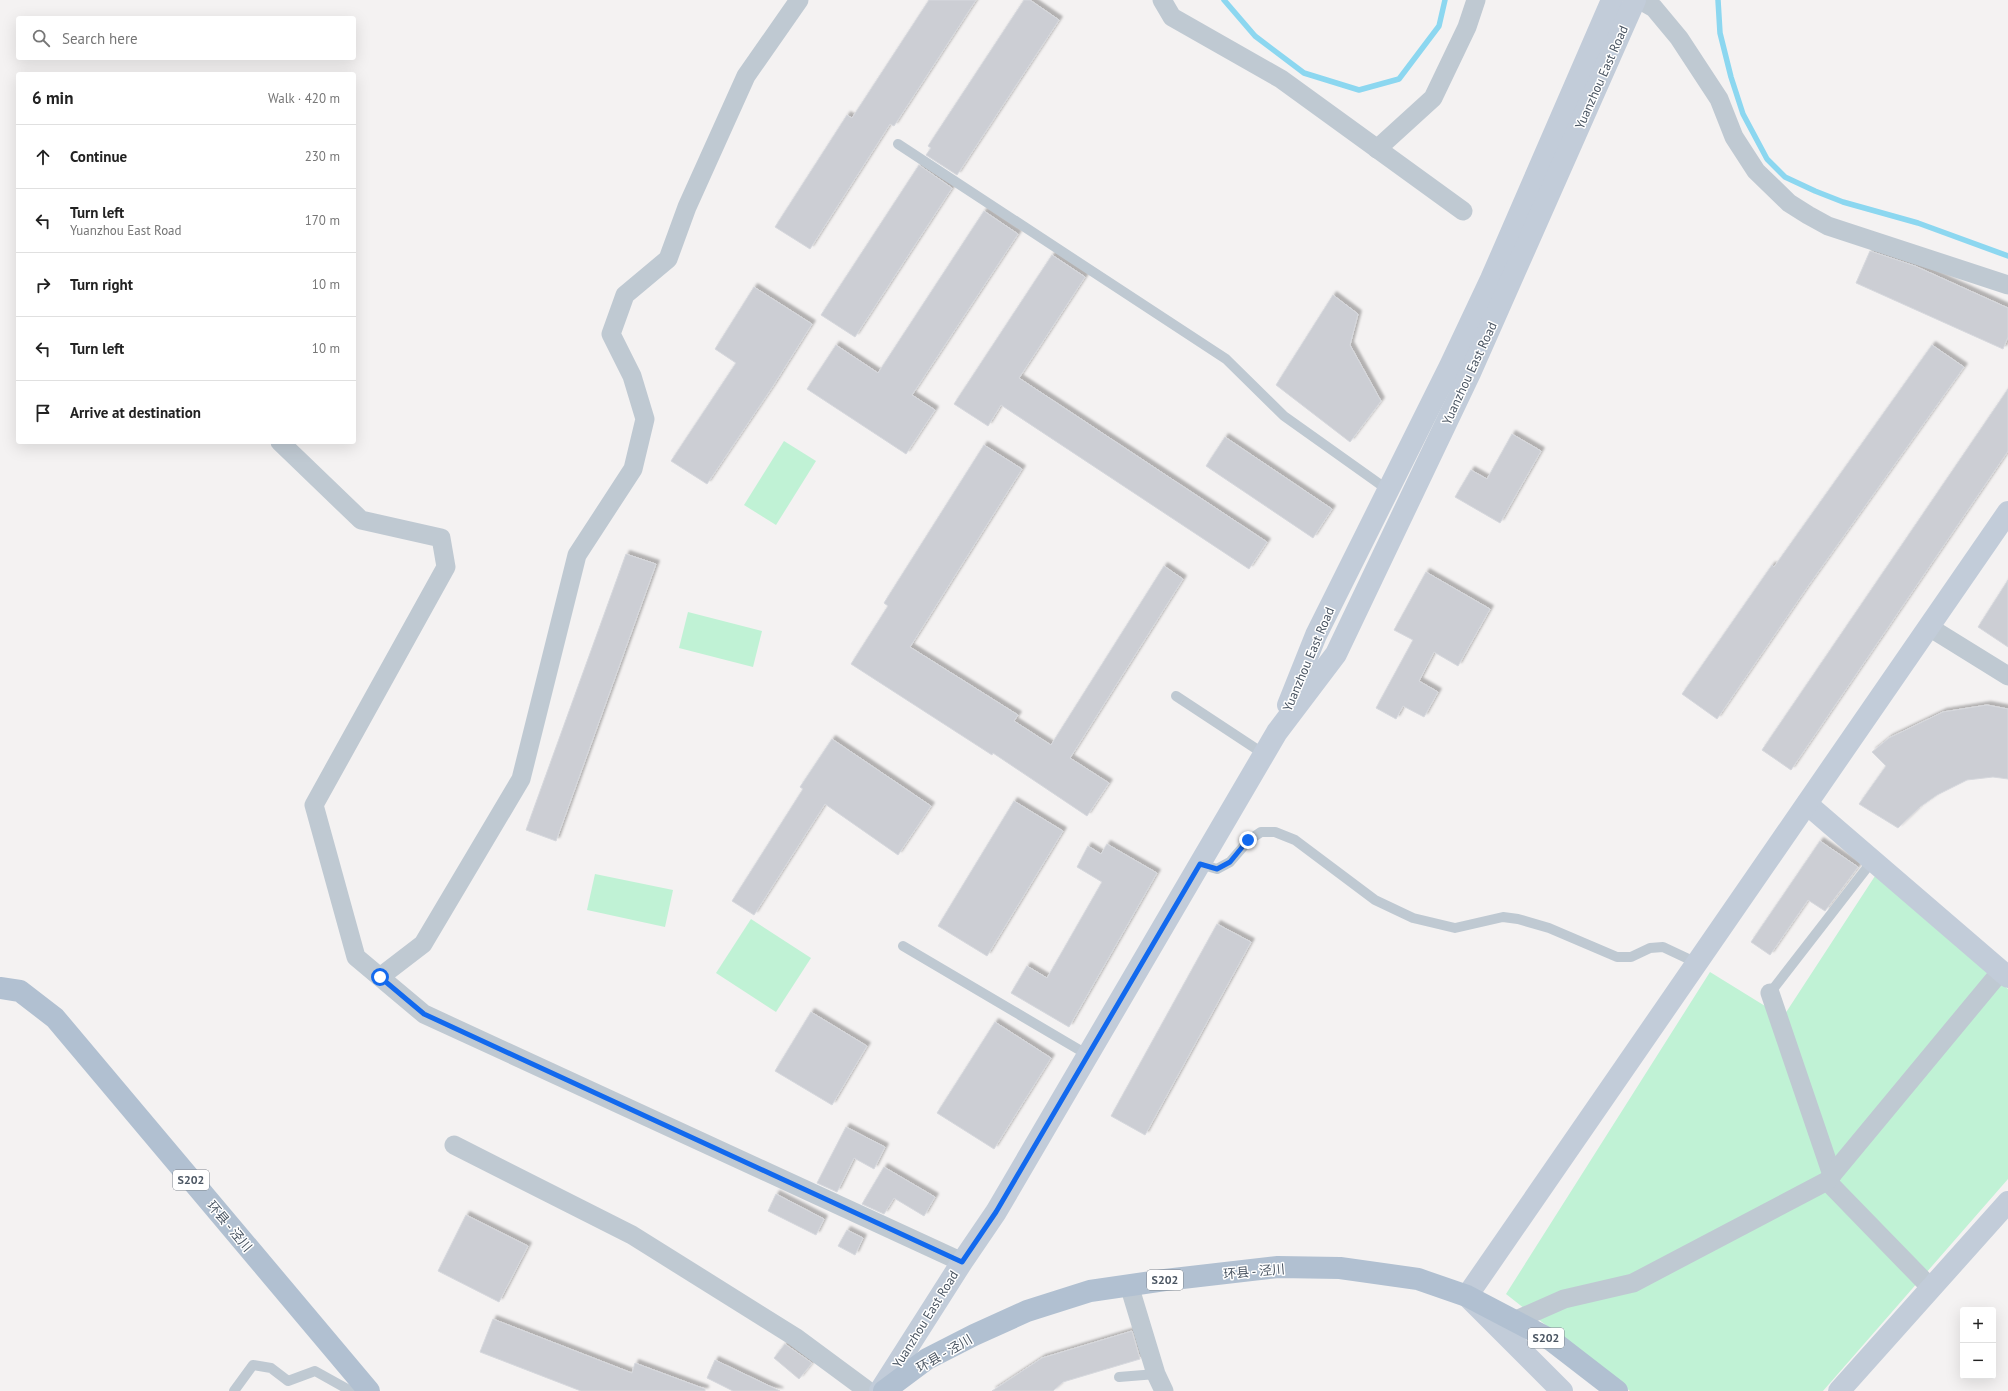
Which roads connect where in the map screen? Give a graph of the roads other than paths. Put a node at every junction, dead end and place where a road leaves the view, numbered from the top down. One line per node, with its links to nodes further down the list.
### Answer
1 (799, 0): 25 (street)
2 (1162, 0): 8 (street)
3 (1476, 0): 8 (street)
4 (1612, 0): 12 (main road, Yuanzhou East Road)
5 (1635, 0): 17 (main road, Yuanzhou East Road)
6 (1640, 0): 10 (street)
7 (898, 144): 12 (lane)
8 (1377, 149): 9 (street)
9 (1463, 211)
10 (2008, 285)
11 (282, 444): 25 (street)
12 (1388, 490): 17 (main road, Yuanzhou East Road)
13 (2008, 512): 14 (main road)
14 (1928, 627): 15 (street); 19 (main road)
15 (2008, 676)
16 (1176, 696): 18 (lane)
17 (1277, 732): 18 (main road, Yuanzhou East Road)
18 (1264, 754): 21 (main road, Yuanzhou East Road)
19 (1807, 804): 20 (main road); 23 (main road)
20 (1873, 860): 24 (main road); 27 (lane)
21 (1200, 864): 23 (lane); 28 (main road, Yuanzhou East Road)
22 (903, 946): 28 (lane)
23 (1697, 963): 35 (main road)
24 (2004, 974): 30 (street)
25 (380, 977): 32 (street)
26 (0, 988): 41 (main road, 环县 - 泾川 / S202)
27 (1770, 993): 30 (street)
28 (1088, 1055): 32 (main road, Yuanzhou East Road)
29 (454, 1145): 42 (street)
30 (1830, 1178): 34 (street); 36 (street)
31 (2008, 1202): 34 (main road)
32 (962, 1262): 43 (main road, Yuanzhou East Road)
33 (1128, 1285): 35 (main road, 环县 - 泾川 / S202); 37 (street); 44 (main road, 环县 - 泾川 / S202)
34 (1931, 1288): 48 (main road)
35 (1467, 1296): 36 (main road, 环县 - 泾川 / S202); 46 (main road)
36 (1514, 1321): 47 (main road, 环县 - 泾川 / S202)
37 (1156, 1374): 38 (lane); 45 (street)
38 (1119, 1377)
39 (234, 1391): 40 (lane)
40 (351, 1391)
41 (369, 1391)
42 (868, 1391)
43 (880, 1391)
44 (884, 1391)
45 (1164, 1391)
46 (1562, 1391)
47 (1617, 1391)
48 (1839, 1391)

